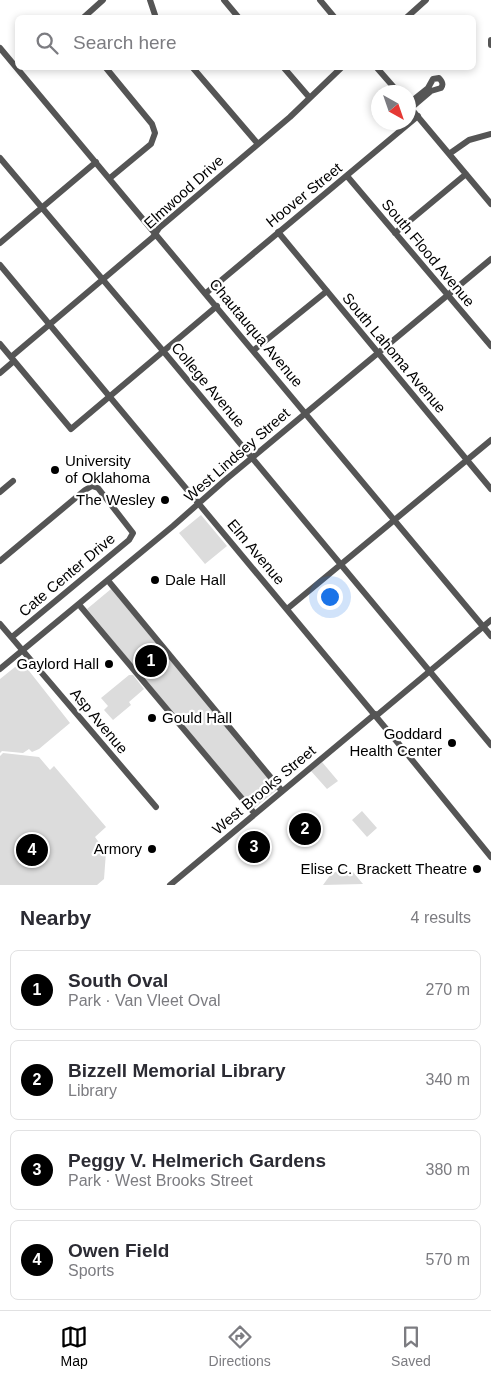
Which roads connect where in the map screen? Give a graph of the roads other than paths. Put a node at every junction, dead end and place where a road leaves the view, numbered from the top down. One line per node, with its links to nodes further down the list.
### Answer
1 (103, 0): 6 (street)
2 (150, 0): 7 (street)
3 (224, 0): 8 (street)
4 (320, 0): 9 (street)
5 (426, 0): 10 (street)
6 (87, 15)
7 (155, 15)
8 (236, 15)
9 (332, 15)
10 (409, 15)
11 (491, 40): 12 (street)
12 (491, 46)
13 (0, 48): 14 (street, Chautauqua Avenue)
14 (15, 62)
15 (23, 70): 30 (street, Chautauqua Avenue)
16 (108, 70): 33 (street)
17 (196, 70): 27 (street)
18 (286, 70): 22 (street)
19 (339, 70): 22 (street, Elmwood Drive)
20 (379, 70): 21 (street)
21 (392, 85)
22 (309, 97): 27 (street, Elmwood Drive)
23 (409, 105): 23 (street)
24 (416, 114): 25 (street)
25 (418, 116): 28 (street); 32 (street, Hoover Street)
26 (491, 134): 28 (street)
27 (258, 144): 37 (street, Elmwood Drive)
28 (449, 154): 31 (street)
29 (0, 158): 35 (street, College Avenue)
30 (96, 162): 33 (street, Chautauqua Avenue); 35 (street)
31 (466, 174): 34 (street); 38 (street)
32 (347, 176): 36 (street, Hoover Street); 38 (street, South Flood Avenue)
33 (110, 178): 37 (street, Chautauqua Avenue)
34 (491, 204)
35 (42, 208): 39 (street); 42 (street, College Avenue)
36 (278, 232): 43 (street, South Lahoma Avenue); 44 (street, Hoover Street)
37 (156, 233): 42 (street, Elmwood Drive); 44 (street, Chautauqua Avenue)
38 (395, 233): 45 (street, South Flood Avenue)
39 (0, 244)
40 (491, 259): 45 (street, West Lindsey Street)
41 (0, 265): 47 (street, Elm Avenue)
42 (103, 280): 47 (street, Elmwood Drive); 51 (street, College Avenue)
43 (326, 291): 50 (street); 52 (street, South Lahoma Avenue)
44 (206, 293): 46 (street, Chautauqua Avenue)
45 (447, 295): 49 (street, South Flood Avenue); 52 (street, West Lindsey Street)
46 (217, 306): 50 (street, Chautauqua Avenue); 51 (street)
47 (50, 324): 53 (street, Elmwood Drive); 55 (street, Elm Avenue)
48 (0, 344): 53 (street)
49 (491, 346)
50 (254, 350): 56 (street, Chautauqua Avenue)
51 (164, 352): 55 (street); 58 (street, College Avenue)
52 (378, 353): 56 (street, West Lindsey Street); 59 (street, South Lahoma Avenue)
53 (12, 359): 54 (street, Elmwood Drive); 55 (street)
54 (0, 373)
55 (110, 397): 63 (street, Elm Avenue)
56 (306, 413): 58 (street, West Lindsey Street); 64 (street, Chautauqua Avenue)
57 (491, 440): 59 (street)
58 (252, 457): 63 (street, West Lindsey Street); 66 (street, College Avenue)
59 (467, 460): 61 (street, South Lahoma Avenue); 64 (street)
60 (13, 481): 62 (street)
61 (491, 489)
62 (0, 492)
63 (200, 504): 69 (street, Elm Avenue); 75 (street, West Lindsey Street)
64 (395, 520): 66 (street); 72 (street, Chautauqua Avenue)
65 (0, 561): 74 (street, Cate Center Drive)
66 (342, 565): 69 (street); 77 (street, College Avenue)
67 (110, 583): 80 (street)
68 (81, 607): 82 (street)
69 (287, 609): 78 (street, Elm Avenue)
70 (491, 620): 72 (street, West Brooks Street)
71 (0, 624): 74 (street, Asp Avenue)
72 (484, 627): 73 (street, Chautauqua Avenue); 77 (street, West Brooks Street)
73 (491, 636)
74 (12, 637): 75 (street, Asp Avenue)
75 (23, 650): 76 (street, West Lindsey Street); 81 (street, Asp Avenue)
76 (0, 669)
77 (430, 671): 78 (street, West Brooks Street); 79 (street, College Avenue)
78 (375, 715): 80 (street, West Brooks Street); 83 (street, Elm Avenue)
79 (491, 744)
80 (282, 791): 82 (street, West Brooks Street)
81 (156, 808)
82 (255, 814): 84 (street, West Brooks Street)
83 (491, 857)
84 (170, 885)

